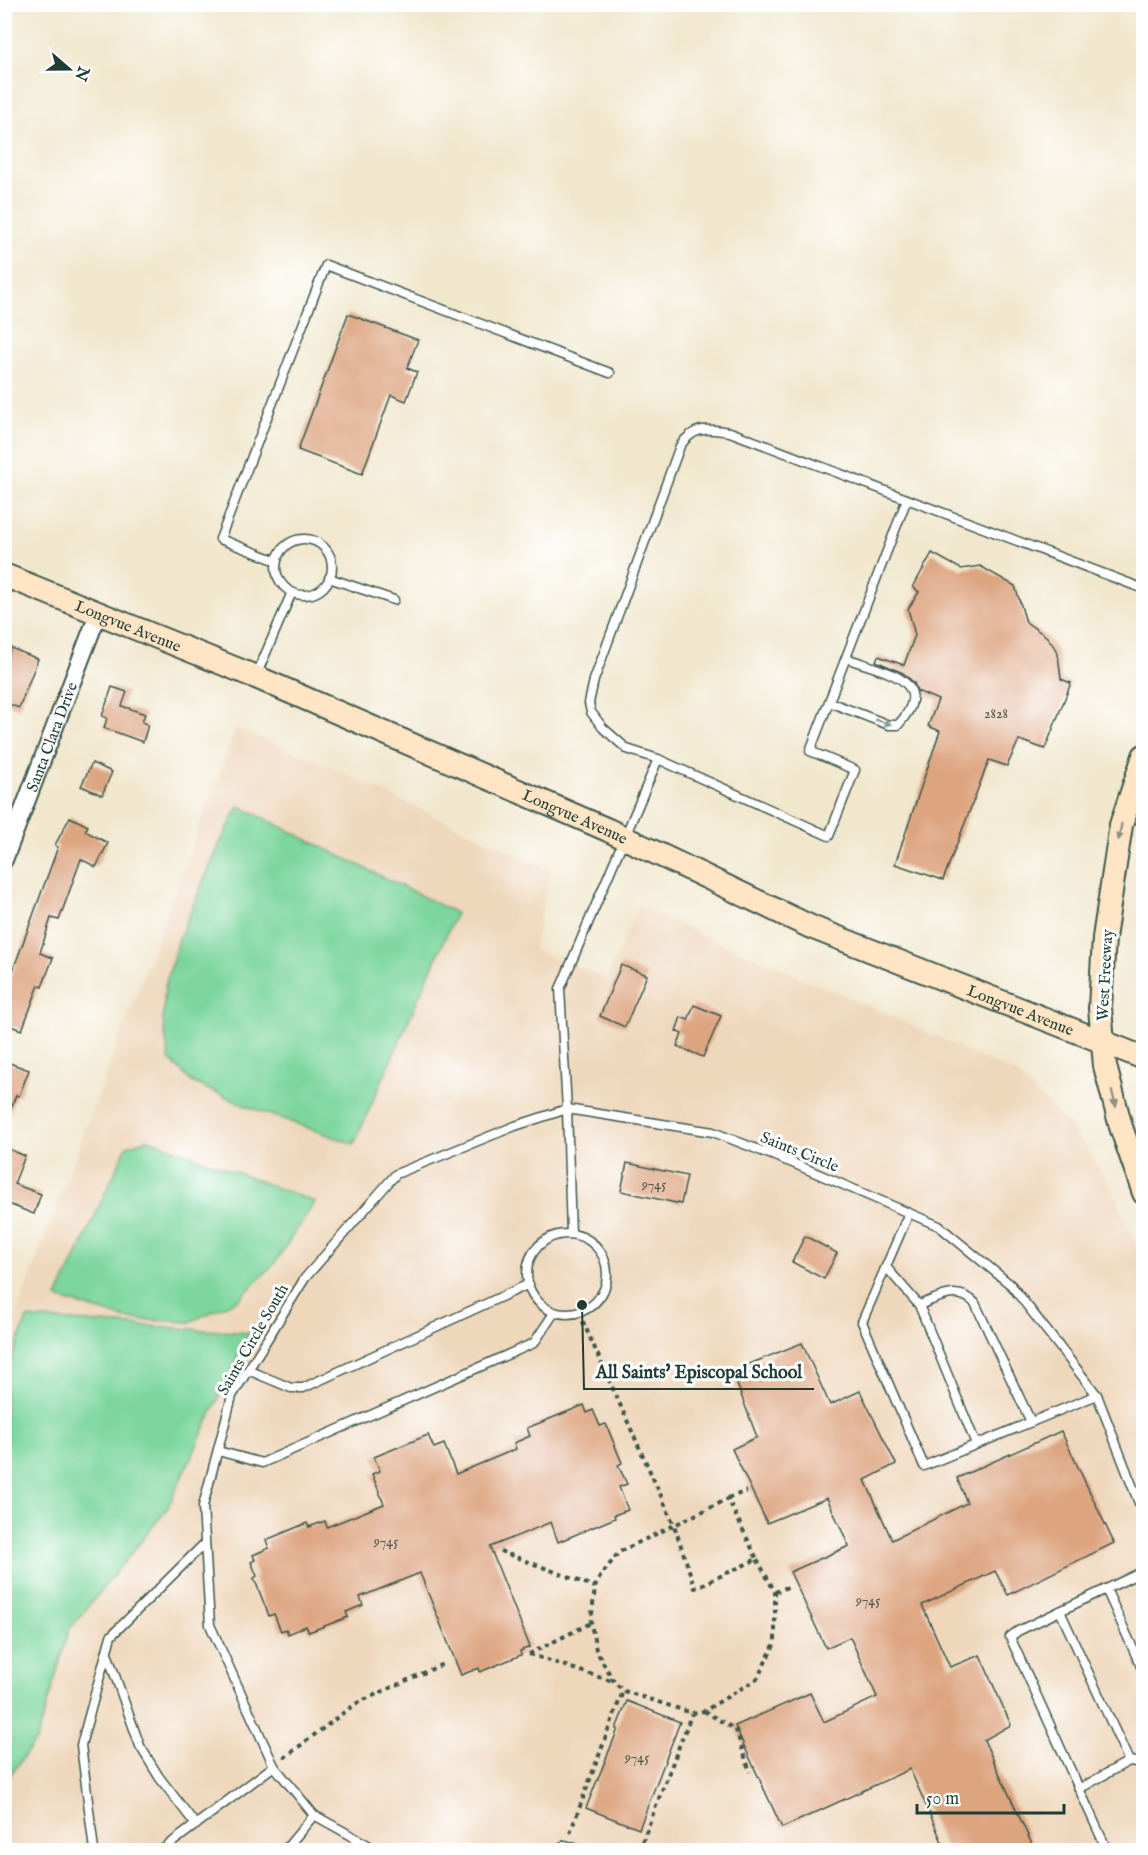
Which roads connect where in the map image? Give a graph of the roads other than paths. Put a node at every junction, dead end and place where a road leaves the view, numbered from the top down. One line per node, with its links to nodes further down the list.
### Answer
1 (610, 373): 3 (lane)
2 (908, 499): 6 (lane); 10 (lane); 14 (lane)
3 (277, 561): 5 (lane); 7 (lane)
4 (4, 575): 9 (main road, Longvue Avenue)
5 (329, 578): 7 (lane); 8 (lane)
6 (1143, 589)
7 (292, 592): 11 (lane)
8 (394, 600)
9 (98, 614): 11 (main road, Longvue Avenue); 16 (street, Santa Clara Drive)
10 (846, 658): 12 (lane); 12 (lane, one-way to 10)
11 (256, 677): 15 (main road, Longvue Avenue)
12 (829, 702): 14 (lane)
13 (1143, 756): 17 (main road, West Freeway, one-way to 17)
14 (658, 759): 15 (lane)
15 (624, 838): 17 (main road, Longvue Avenue); 19 (lane)
16 (4, 860)
17 (1102, 1042): 18 (main road, Longvue Avenue); 20 (main road, West Freeway, one-way to 20)
18 (1143, 1058)
19 (567, 1109): 21 (lane, Saints Circle); 22 (lane); 27 (lane, Saints Circle South)
20 (1143, 1192)
21 (909, 1213): 23 (lane); 28 (lane, Saints Circle)
22 (571, 1234): 24 (lane); 26 (lane)
23 (886, 1267): 25 (lane); 30 (lane)
24 (529, 1284): 26 (lane); 27 (lane)
25 (919, 1305): 29 (lane); 30 (lane)
26 (554, 1313): 31 (lane)
27 (248, 1370): 31 (lane, Saints Circle South)
28 (1097, 1395): 29 (lane); 32 (lane, Saints Circle)
29 (1031, 1422): 30 (lane)
30 (976, 1444)
31 (218, 1451): 33 (lane, Saints Circle South)
32 (1143, 1516)
33 (205, 1543): 37 (lane); 41 (lane, Saints Circle South)
34 (1143, 1571): 35 (lane)
35 (1106, 1589): 36 (lane); 38 (lane)
36 (1060, 1611): 39 (lane); 42 (lane)
37 (106, 1652): 44 (lane); 47 (lane)
38 (1143, 1673)
39 (1129, 1761): 40 (lane); 42 (lane)
40 (1143, 1763)
41 (274, 1766): 43 (lane, Saints Circle South); 44 (lane)
42 (1079, 1789): 51 (lane)
43 (314, 1815): 46 (lane); 49 (lane, Saints Circle South)
44 (196, 1825): 48 (lane)
45 (562, 1848): 50 (lane)
46 (286, 1850)
47 (94, 1851)
48 (162, 1851)
49 (377, 1851)
50 (582, 1851)
51 (1107, 1851)

